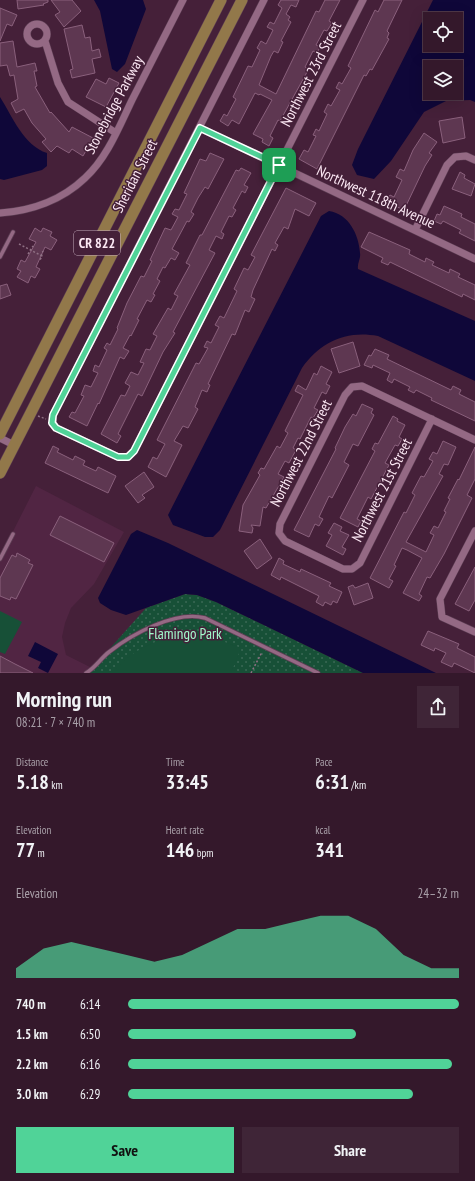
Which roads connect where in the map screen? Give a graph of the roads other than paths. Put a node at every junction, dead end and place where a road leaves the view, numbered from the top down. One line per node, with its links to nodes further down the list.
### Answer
1 (183, 0): 10 (street, Stonebridge Parkway)
2 (221, 0): 7 (main road, Sheridan Street / CR 822)
3 (242, 0): 8 (main road, Sheridan Street / CR 822)
4 (264, 0): 9 (street)
5 (363, 0): 12 (street, Northwest 23rd Street)
6 (45, 41): 10 (street)
7 (165, 111): 8 (main road); 19 (main road, Sheridan Street / CR 822)
8 (181, 120): 22 (main road, Sheridan Street / CR 822)
9 (200, 128): 12 (street, Northwest 118th Avenue); 12 (street, Northwest 23rd Street)
10 (116, 133): 13 (street, Stonebridge Parkway)
11 (475, 160): 14 (street)
12 (279, 165): 14 (street, Northwest 118th Avenue)
13 (0, 213)
14 (415, 230): 17 (street, Northwest 118th Avenue)
15 (13, 232): 16 (lane)
16 (0, 257)
17 (475, 259)
18 (432, 419): 21 (street); 27 (street, Northwest 21st Street); 27 (street, Northwest 22nd Street)
19 (0, 434)
20 (0, 438): 22 (street)
21 (475, 440)
22 (14, 445): 23 (main road, Sheridan Street / CR 822)
23 (0, 473)
24 (475, 531): 28 (street)
25 (13, 534): 26 (lane)
26 (0, 560)
27 (352, 569)
28 (475, 632)
29 (87, 673): 30 (lane)
30 (318, 673)

